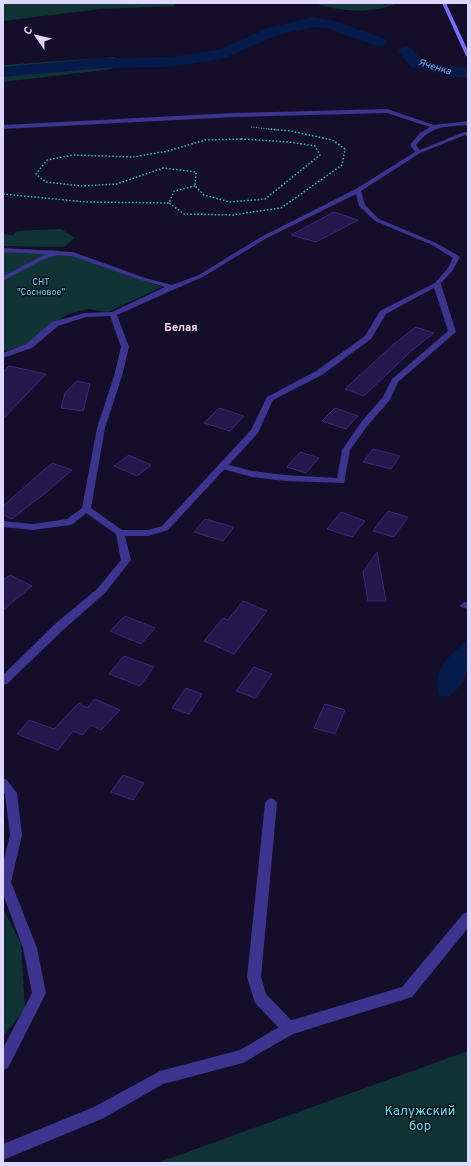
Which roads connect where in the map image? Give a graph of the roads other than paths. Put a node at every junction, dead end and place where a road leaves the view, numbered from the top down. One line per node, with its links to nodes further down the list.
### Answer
1 (444, 3): 2 (main road)
2 (468, 56)
3 (468, 123): 5 (street)
4 (3, 127): 5 (street)
5 (434, 127): 7 (street)
6 (468, 135): 7 (street)
7 (418, 152): 8 (street)
8 (358, 190): 12 (street); 13 (street)
9 (3, 250): 10 (street)
10 (56, 253): 11 (street); 13 (street)
11 (3, 279)
12 (437, 284): 16 (street); 16 (street)
13 (172, 287): 14 (street)
14 (113, 314): 15 (street); 17 (street)
15 (3, 356)
16 (222, 466): 19 (street)
17 (86, 509): 18 (street); 19 (street)
18 (3, 524)
19 (120, 533): 20 (street)
20 (3, 681)
21 (3, 783): 23 (street)
22 (271, 803): 25 (street)
23 (4, 882): 26 (street)
24 (468, 918): 25 (street)
25 (289, 1028): 27 (street)
26 (3, 1063)
27 (3, 1152)

